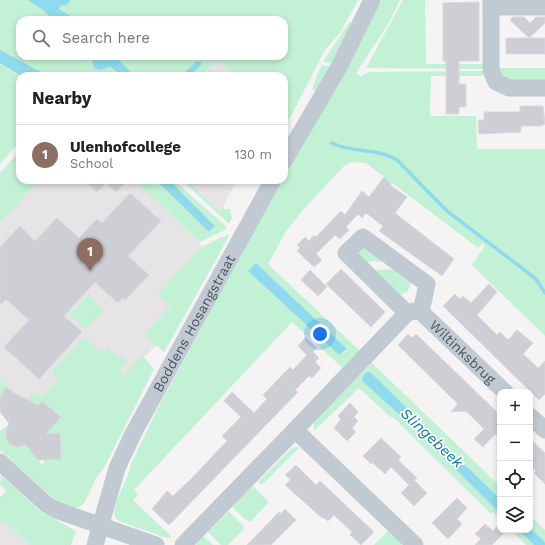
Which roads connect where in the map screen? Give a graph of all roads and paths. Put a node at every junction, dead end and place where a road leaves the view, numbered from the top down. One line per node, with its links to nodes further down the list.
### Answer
1 (372, 0): 5 (street)
2 (491, 4): 3 (street); 4 (street)
3 (545, 7)
4 (545, 88)
5 (288, 154)
6 (271, 184): 13 (street, Boddens Hosangstraat)
7 (414, 312): 7 (street, Wiltinksbrug); 8 (street, Wiltinksbrug); 10 (street)
8 (502, 389)
9 (533, 419): 11 (street)
10 (295, 430): 17 (street); 18 (street)
11 (545, 430)
12 (0, 462): 13 (street)
13 (95, 524): 14 (street, Boddens Hosangstraat); 15 (street, Boddens Hosangstraat); 16 (street)
14 (85, 545)
15 (94, 545)
16 (156, 545)
17 (183, 545)
18 (415, 545)

